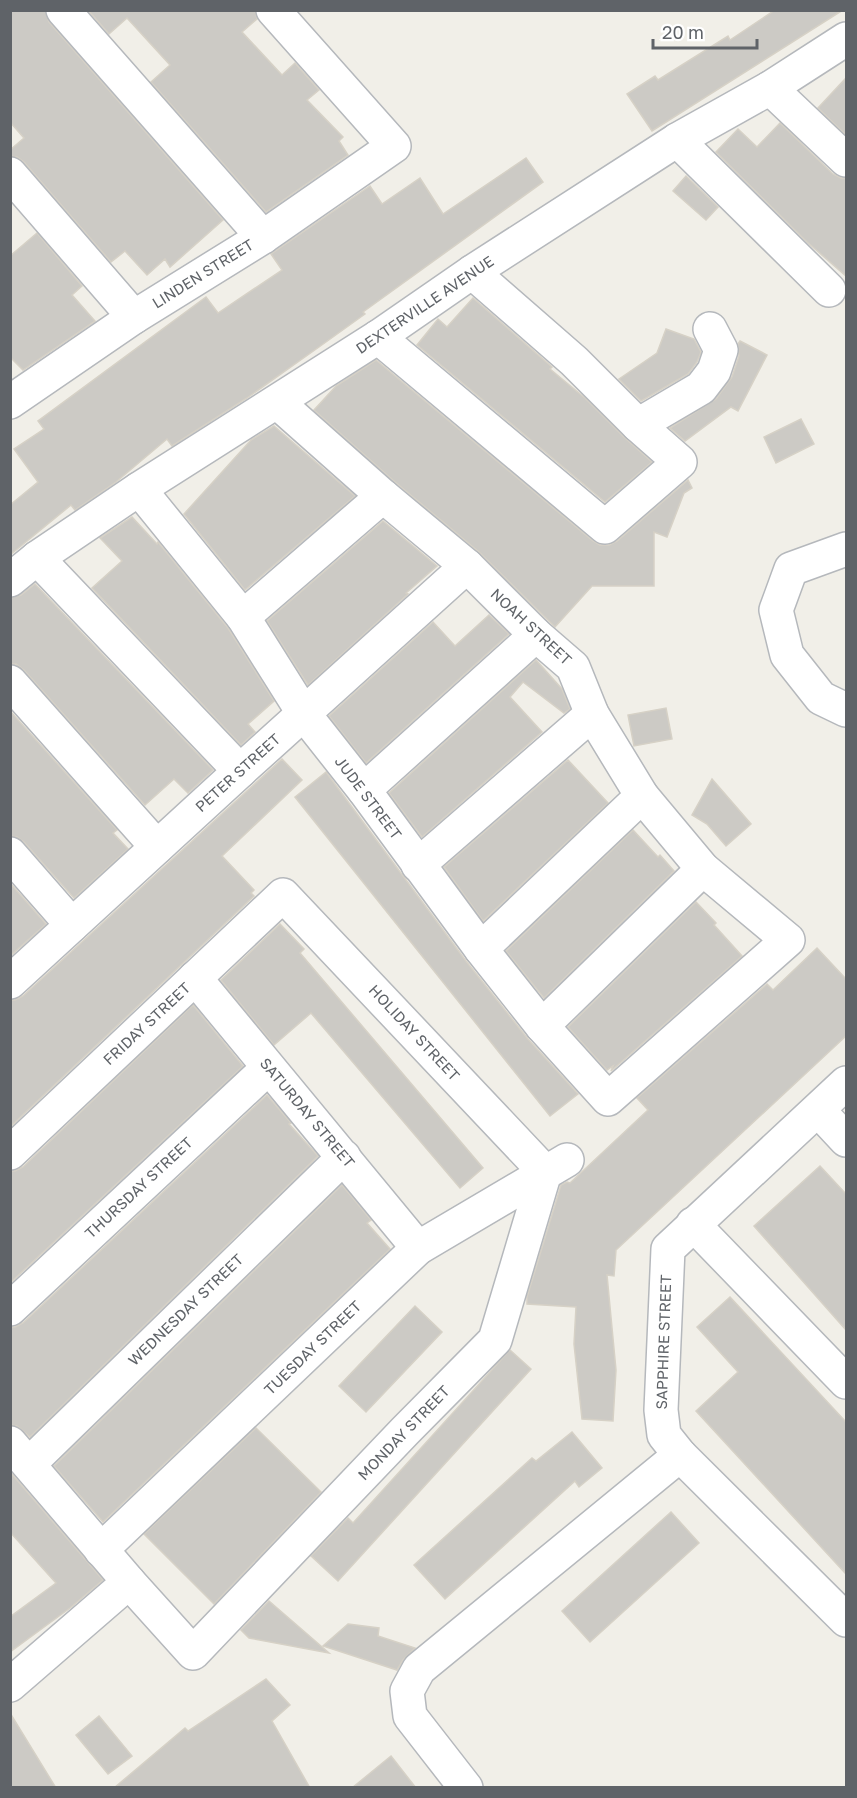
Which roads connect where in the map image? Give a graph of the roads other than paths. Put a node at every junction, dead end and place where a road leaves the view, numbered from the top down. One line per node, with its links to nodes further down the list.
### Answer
1 (63, 10): 8 (street)
2 (273, 10): 8 (street, LINDEN STREET)
3 (846, 39): 4 (street, DEXTERVILLE AVENUE)
4 (770, 88): 5 (street, DEXTERVILLE AVENUE); 6 (street)
5 (677, 140): 9 (street, DEXTERVILLE AVENUE); 10 (street)
6 (846, 160)
7 (10, 174): 11 (street)
8 (263, 237): 11 (street, LINDEN STREET)
9 (472, 272): 13 (street, DEXTERVILLE AVENUE); 16 (street)
10 (829, 290)
11 (134, 316): 14 (street, LINDEN STREET)
12 (710, 329): 16 (street)
13 (378, 337): 15 (street, DEXTERVILLE AVENUE); 16 (street)
14 (10, 402)
15 (277, 402): 17 (street, DEXTERVILLE AVENUE); 18 (street, NOAH STREET)
16 (638, 425)
17 (139, 489): 20 (street, DEXTERVILLE AVENUE); 23 (street, JUDE STREET)
18 (382, 496): 21 (street, NOAH STREET); 23 (street)
19 (846, 549): 26 (street)
20 (37, 558): 22 (street, DEXTERVILLE AVENUE); 29 (street)
21 (467, 566): 24 (street, NOAH STREET); 27 (street, PETER STREET)
22 (10, 580)
23 (243, 617): 27 (street, JUDE STREET)
24 (536, 634): 28 (street, NOAH STREET); 30 (street)
25 (10, 682): 32 (street)
26 (846, 710)
27 (304, 714): 29 (street, PETER STREET); 30 (street, JUDE STREET)
28 (592, 714): 31 (street, NOAH STREET); 34 (street)
29 (240, 771): 32 (street, PETER STREET)
30 (364, 790): 34 (street, JUDE STREET)
31 (642, 796): 35 (street, NOAH STREET); 38 (street)
32 (157, 847): 37 (street, PETER STREET)
33 (10, 854): 37 (street)
34 (418, 865): 38 (street, JUDE STREET)
35 (702, 869): 41 (street); 44 (street, NOAH STREET)
36 (283, 895): 39 (street, FRIDAY STREET); 49 (street, HOLIDAY STREET)
37 (72, 925): 40 (street, PETER STREET)
38 (481, 949): 41 (street, JUDE STREET)
39 (195, 978): 42 (street, SATURDAY STREET); 47 (street, FRIDAY STREET)
40 (10, 982)
41 (542, 1026): 44 (street, JUDE STREET)
42 (268, 1068): 48 (street, SATURDAY STREET); 52 (street, THURSDAY STREET)
43 (846, 1083): 45 (street, SAPPHIRE STREET)
44 (608, 1099)
45 (818, 1110): 46 (street); 50 (street, SAPPHIRE STREET)
46 (846, 1140)
47 (10, 1153)
48 (344, 1157): 51 (street, SATURDAY STREET); 54 (street, WEDNESDAY STREET)
49 (556, 1166): 51 (street, TUESDAY STREET); 57 (street, MONDAY STREET)
50 (693, 1224): 53 (street); 55 (street, SAPPHIRE STREET)
51 (418, 1248): 56 (street, TUESDAY STREET)
52 (10, 1309)
53 (846, 1382)
54 (20, 1454): 56 (street)
55 (680, 1455): 58 (street, SAPPHIRE STREET); 60 (street)
56 (101, 1550): 57 (street)
57 (129, 1582): 59 (street)
58 (846, 1620)
59 (10, 1685)
60 (466, 1788)

